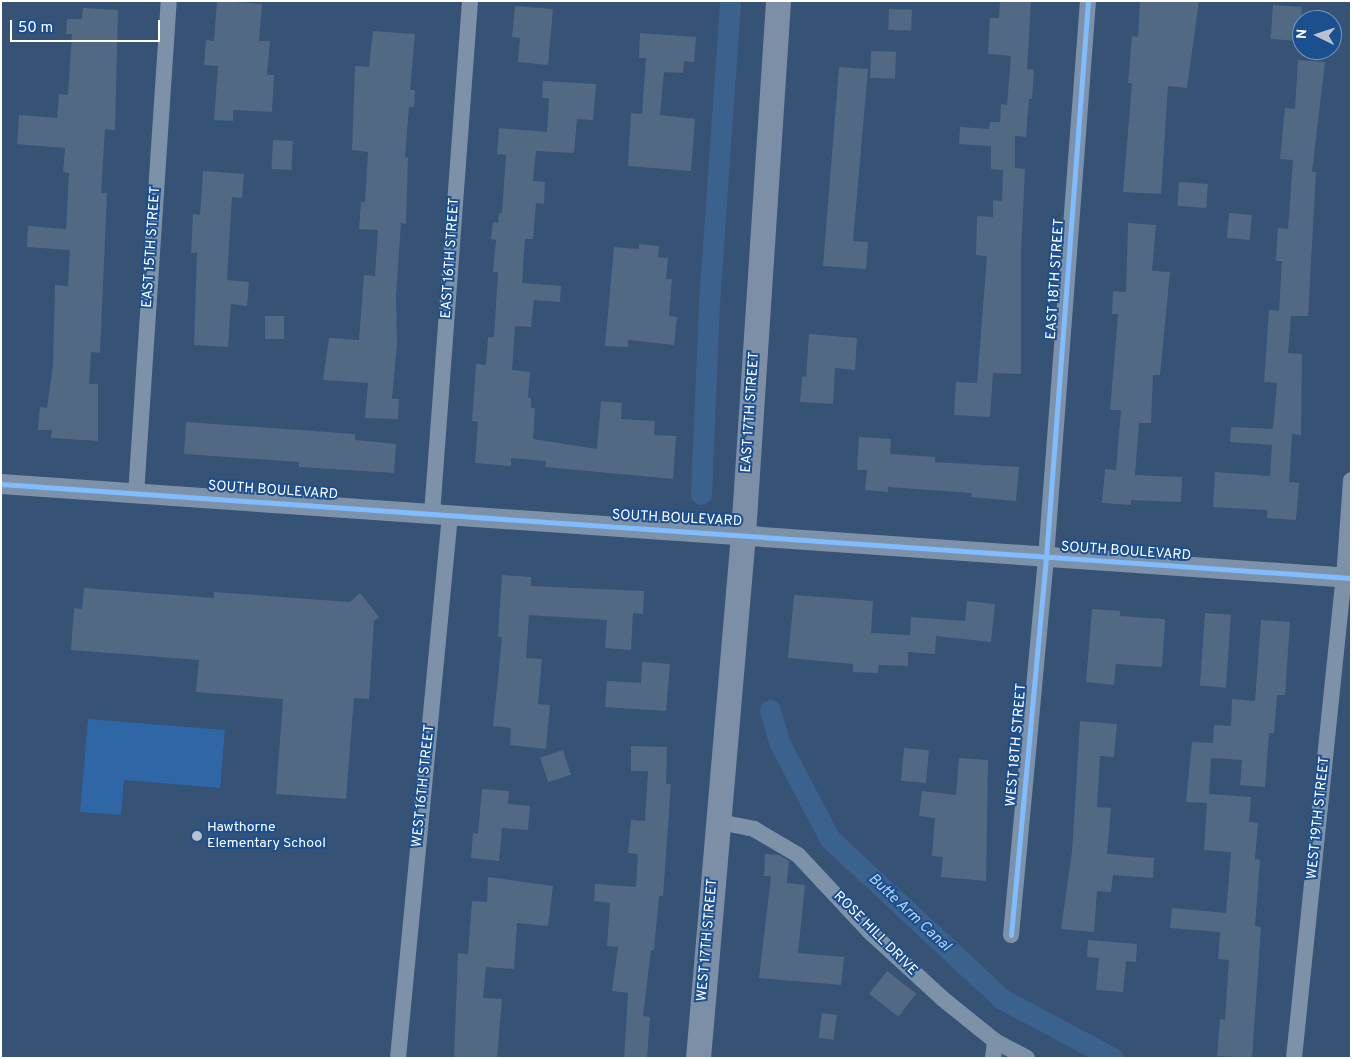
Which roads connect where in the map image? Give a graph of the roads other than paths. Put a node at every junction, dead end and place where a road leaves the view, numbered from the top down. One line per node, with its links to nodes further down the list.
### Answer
1 (169, 1): 7 (street, EAST 15TH STREET)
2 (470, 1): 8 (street, EAST 16TH STREET)
3 (778, 1): 9 (main road, EAST 17TH STREET)
4 (1088, 1): 10 (street, EAST 18TH STREET)
5 (1351, 480): 11 (street, WEST 19TH STREET)
6 (1, 484): 7 (street, SOUTH BOULEVARD)
7 (136, 494): 8 (street, SOUTH BOULEVARD)
8 (441, 514): 9 (street, SOUTH BOULEVARD); 15 (street, WEST 16TH STREET)
9 (743, 534): 10 (street, SOUTH BOULEVARD); 12 (main road, EAST 17TH STREET)
10 (1046, 558): 11 (street, SOUTH BOULEVARD); 13 (street, WEST 18TH STREET)
11 (1347, 578): 18 (street, WEST 19TH STREET)
12 (719, 822): 14 (street, ROSE HILL DRIVE); 16 (main road, WEST 17TH STREET)
13 (1011, 935)
14 (994, 1050): 17 (street, ROSE HILL DRIVE)
15 (398, 1058)
16 (698, 1058)
17 (1027, 1058)
18 (1294, 1058)

